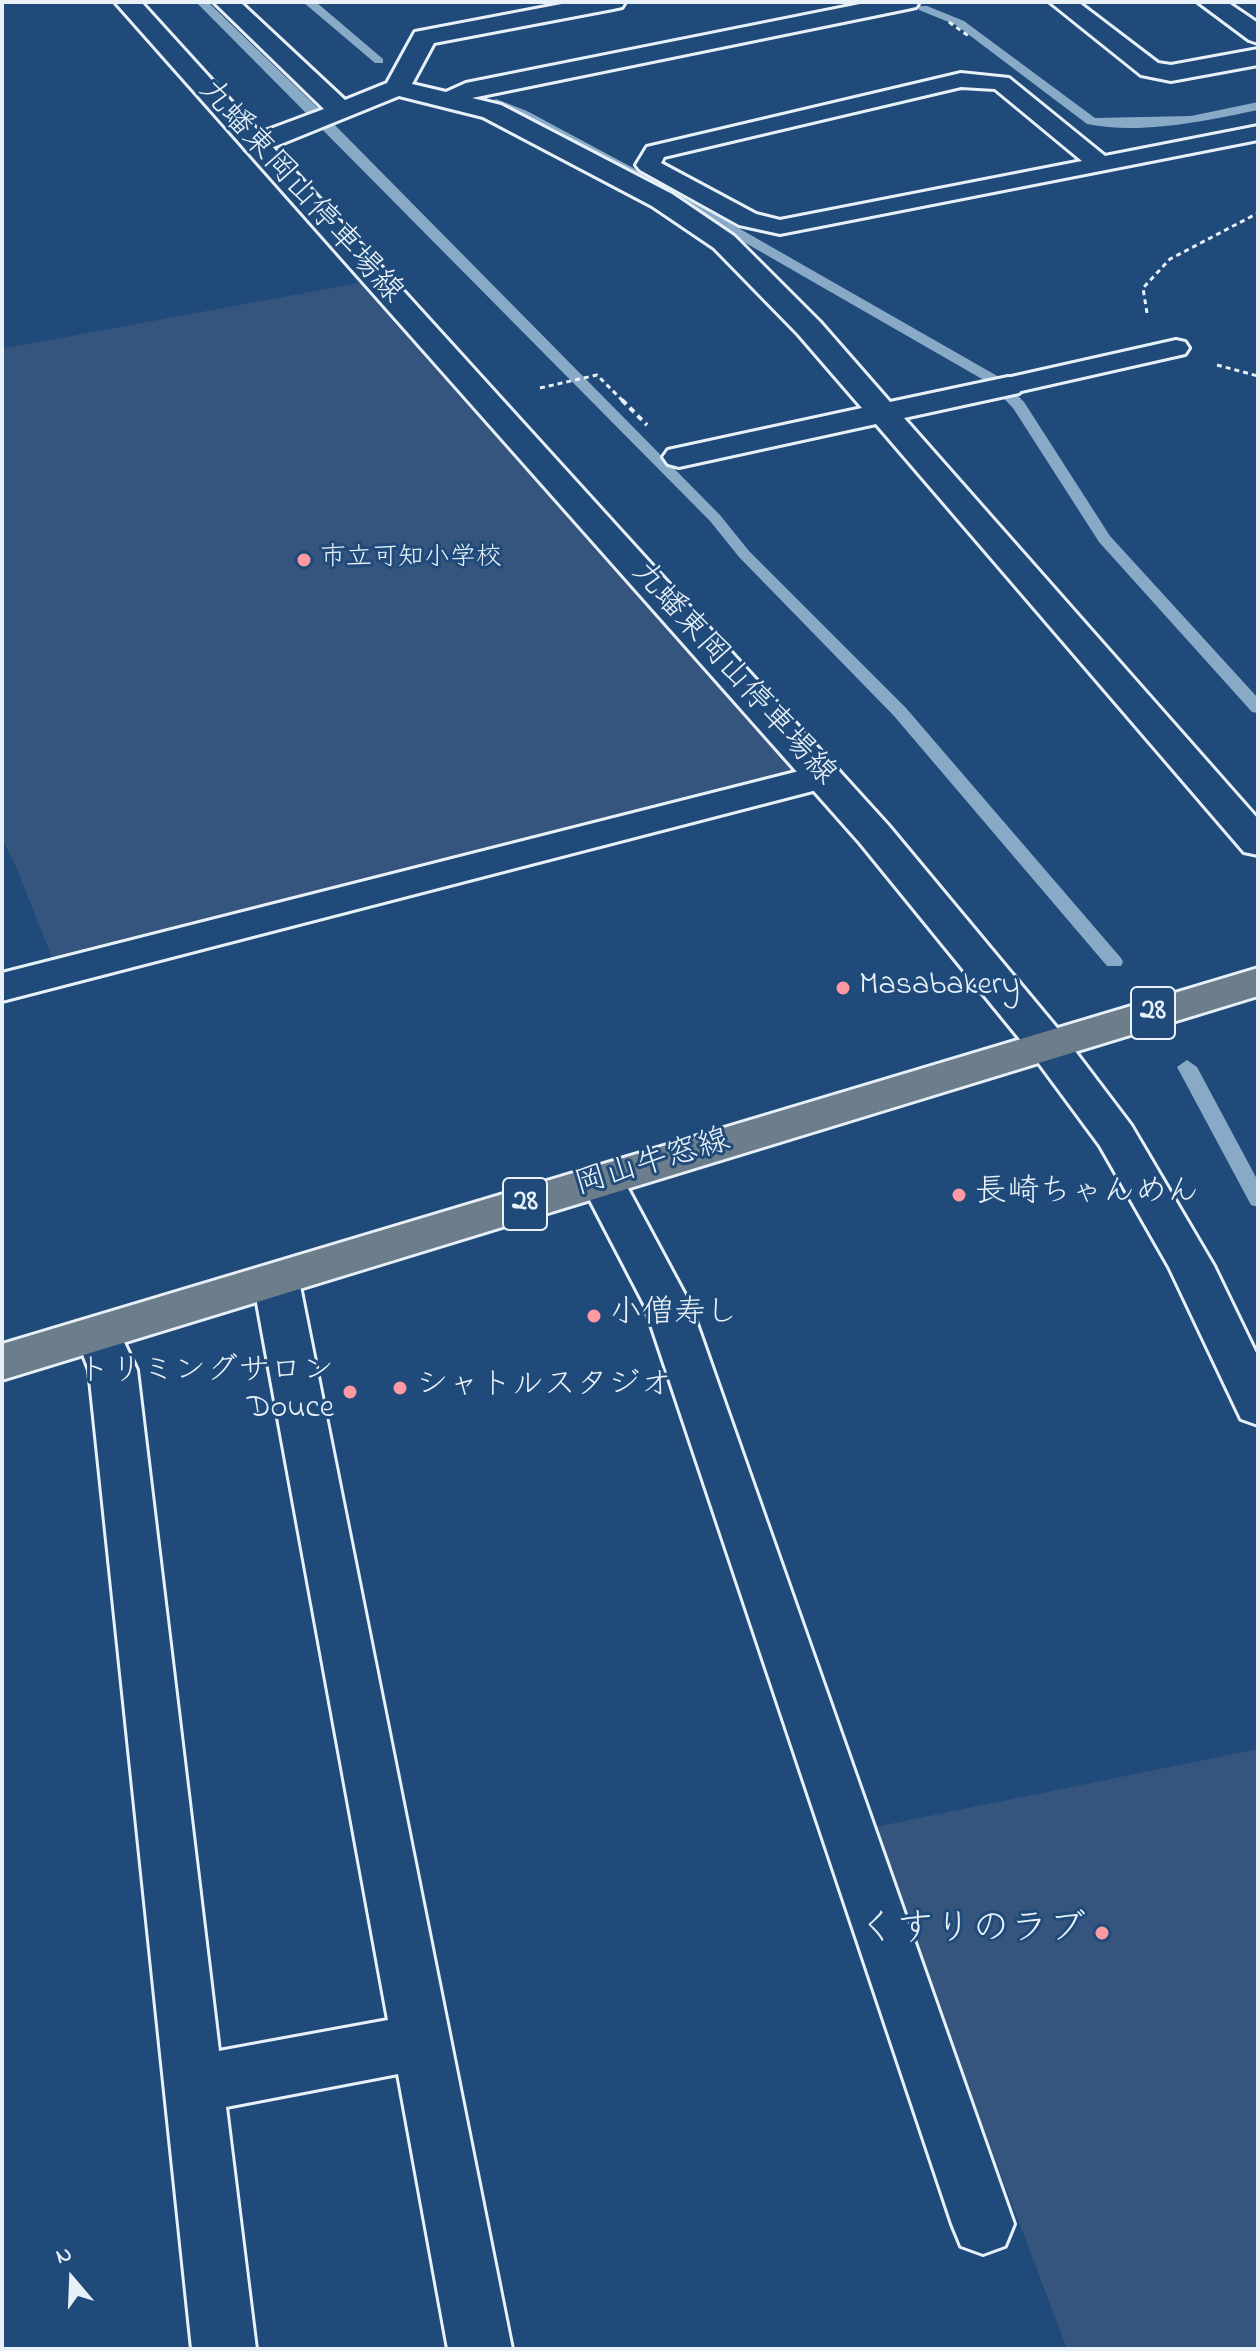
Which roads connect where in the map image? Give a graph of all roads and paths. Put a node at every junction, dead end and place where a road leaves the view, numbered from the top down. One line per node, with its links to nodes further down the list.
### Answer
1 (127, 2): 17 (street, 九蟠東岡山停車場線)
2 (226, 2): 15 (street)
3 (502, 2): 9 (street)
4 (613, 2): 9 (street)
5 (907, 2): 14 (street)
6 (1062, 2): 12 (street)
7 (1210, 2): 11 (street)
8 (432, 12): 10 (street)
9 (489, 25): 10 (street)
10 (449, 32): 13 (street)
11 (1258, 35)
12 (1258, 57)
13 (397, 88): 14 (street); 15 (street)
14 (451, 100): 24 (street)
15 (329, 117): 17 (street)
16 (1258, 133): 18 (lane)
17 (256, 144): 26 (street, 九蟠東岡山停車場線)
18 (1099, 163): 18 (lane)
19 (1258, 213): 20 (path)
20 (1176, 348): 21 (path); 23 (lane)
21 (1258, 376)
22 (565, 382): 25 (path)
23 (1003, 387): 24 (street)
24 (883, 413): 25 (street); 27 (street)
25 (679, 457)
26 (823, 777): 29 (street); 30 (street, 九蟠東岡山停車場線)
27 (1258, 843)
28 (1258, 982): 30 (main road, 岡山牛窓線 / 28)
29 (2, 987)
30 (1047, 1044): 31 (main road, 岡山牛窓線 / 28); 35 (street, 九蟠東岡山停車場線)
31 (602, 1181): 32 (main road, 岡山牛窓線 / 28); 38 (street)
32 (276, 1281): 33 (main road, 岡山牛窓線 / 28); 36 (street)
33 (98, 1334): 34 (main road, 岡山牛窓線 / 28); 37 (street)
34 (2, 1362)
35 (1258, 1406)
36 (421, 2042): 37 (street); 40 (street)
37 (196, 2084): 39 (street)
38 (983, 2224)
39 (224, 2349)
40 (480, 2349)

